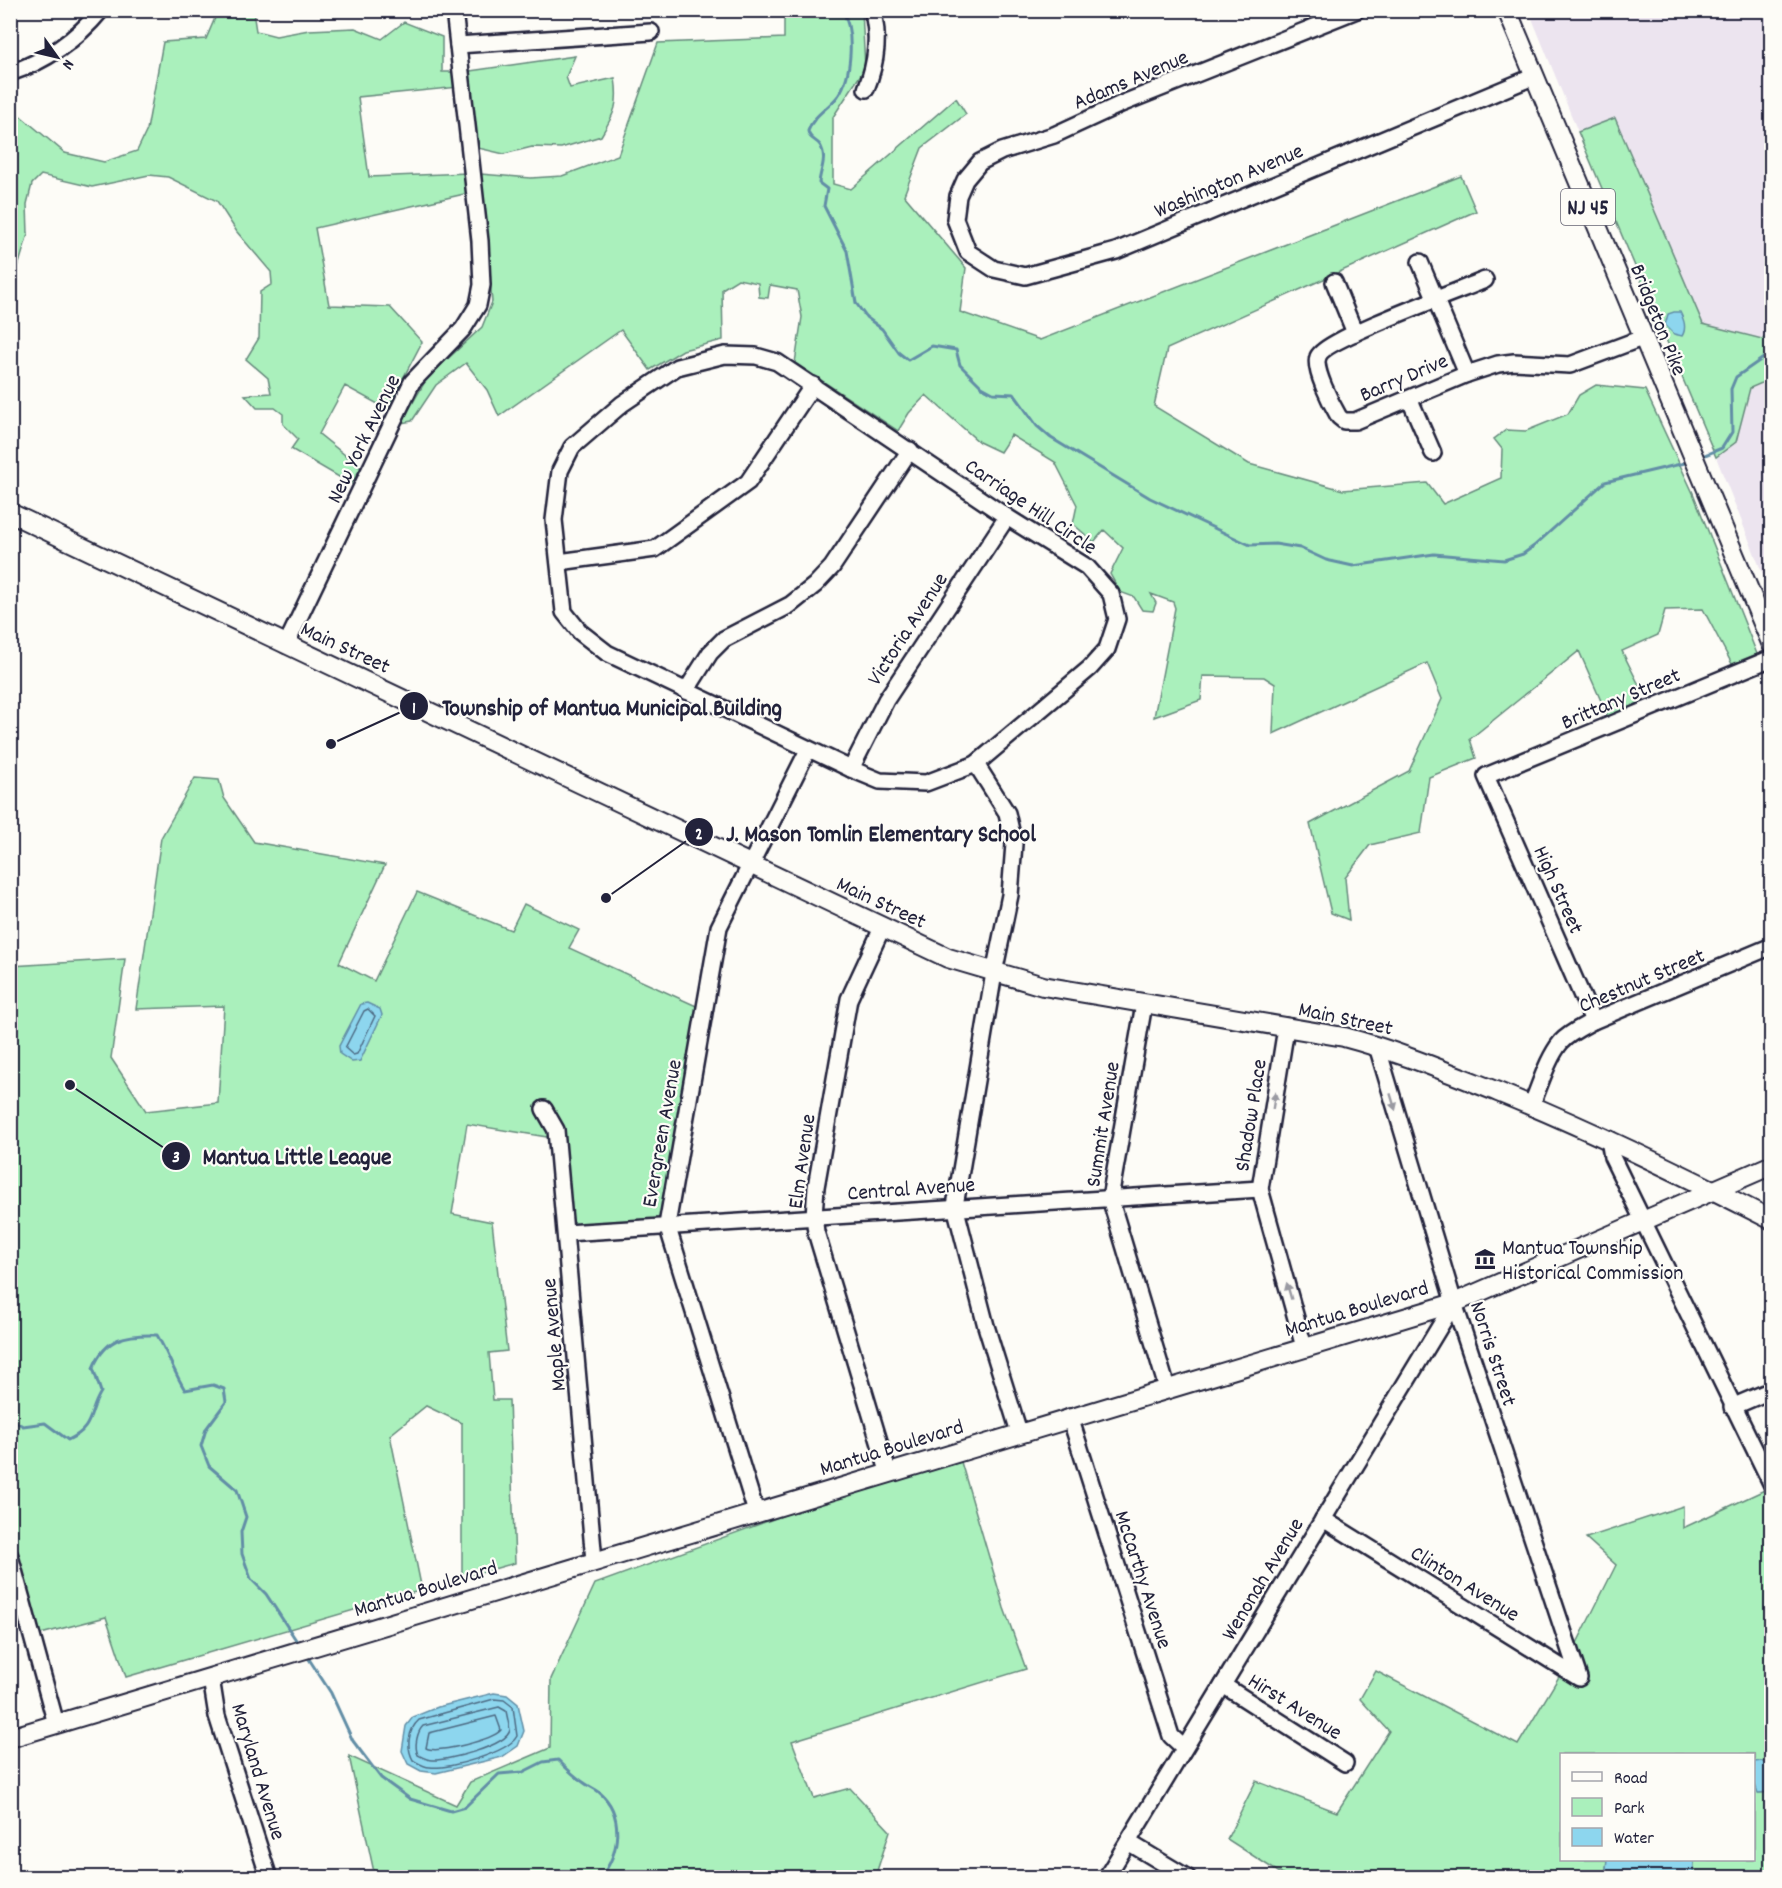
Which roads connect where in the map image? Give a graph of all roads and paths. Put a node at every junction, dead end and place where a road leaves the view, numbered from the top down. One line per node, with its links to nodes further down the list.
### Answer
1 (101, 10): 8 (street)
2 (454, 10): 7 (street, New York Avenue)
3 (873, 10): 10 (street)
4 (1358, 10): 11 (street, Adams Avenue)
5 (1507, 10): 9 (main road, Bridgeton Pike / NJ 45)
6 (651, 32): 7 (street)
7 (458, 45): 26 (street, New York Avenue)
8 (10, 73)
9 (1536, 76): 11 (street, Washington Avenue); 17 (main road, Bridgeton Pike / NJ 45)
10 (866, 89)
11 (955, 219)
12 (1420, 262): 15 (street)
13 (1485, 280): 15 (street, Barry Drive)
14 (1334, 282): 16 (street)
15 (1436, 301): 16 (street, Barry Drive); 18 (street)
16 (1354, 333): 20 (street, Barry Drive)
17 (1642, 338): 18 (street, Barry Drive); 27 (main road, Bridgeton Pike / NJ 45)
18 (1467, 374): 20 (street, Barry Drive)
19 (813, 385): 21 (street, Carriage Hill Circle); 25 (street); 25 (street, Carriage Hill Circle)
20 (1410, 400): 22 (street)
21 (910, 450): 24 (street, Carriage Hill Circle); 29 (street)
22 (1433, 453)
23 (10, 513): 26 (main road, Main Street)
24 (1007, 517): 31 (street, Carriage Hill Circle); 32 (street, Victoria Avenue)
25 (559, 562): 29 (street, Carriage Hill Circle)
26 (286, 645): 34 (main road, Main Street)
27 (1772, 645)
28 (1772, 658): 33 (street, Brittany Street)
29 (686, 691): 30 (street, Carriage Hill Circle)
30 (808, 750): 32 (street, Carriage Hill Circle); 34 (street, Evergreen Avenue)
31 (976, 764): 32 (street, Carriage Hill Circle); 37 (street)
32 (850, 769)
33 (1486, 776): 39 (street, High Street)
34 (749, 865): 35 (main road, Main Street); 55 (street, Evergreen Avenue)
35 (882, 928): 37 (main road, Main Street); 52 (street, Elm Avenue)
36 (1772, 946): 39 (street, Chestnut Street)
37 (994, 973): 38 (main road, Main Street); 50 (street)
38 (1144, 1004): 40 (main road, Main Street); 49 (street, Summit Avenue)
39 (1593, 1021): 42 (street, Chestnut Street)
40 (1286, 1028): 41 (main road, Main Street); 47 (street, Shadow Place, one-way to 40)
41 (1377, 1046): 42 (main road, Main Street); 57 (street, Norris Street, one-way to 57)
42 (1531, 1106): 44 (main road, Main Street)
43 (544, 1109): 56 (street, Maple Avenue)
44 (1609, 1139): 46 (main road, Main Street); 54 (street)
45 (1772, 1165): 48 (main road, Mantua Boulevard)
46 (1672, 1171): 48 (main road, Main Street); 51 (main road)
47 (1260, 1189): 49 (street, Central Avenue); 58 (street, Shadow Place, one-way to 47)
48 (1713, 1190): 51 (main road, Mantua Boulevard); 53 (main road, Main Street)
49 (1110, 1198): 50 (street, Central Avenue); 59 (street, Summit Avenue)
50 (955, 1206): 52 (street, Central Avenue); 63 (street)
51 (1670, 1208): 54 (main road, Mantua Boulevard)
52 (814, 1216): 55 (street, Central Avenue); 64 (street, Elm Avenue)
53 (1772, 1220)
54 (1642, 1221): 57 (main road, Mantua Boulevard); 61 (street)
55 (667, 1225): 56 (street, Central Avenue); 66 (street, Evergreen Avenue)
56 (566, 1233): 69 (street, Maple Avenue)
57 (1454, 1303): 58 (main road, Mantua Boulevard); 67 (street, Wenonah Avenue); 70 (street, Norris Street)
58 (1304, 1347): 59 (main road, Mantua Boulevard)
59 (1167, 1388): 62 (main road, Mantua Boulevard)
60 (1772, 1390): 61 (street)
61 (1732, 1407): 65 (street)
62 (1070, 1417): 63 (main road, Mantua Boulevard); 75 (street, McCarthy Avenue)
63 (1017, 1426): 64 (main road, Mantua Boulevard)
64 (888, 1471): 66 (main road, Mantua Boulevard)
65 (1772, 1485)
66 (756, 1512): 69 (main road, Mantua Boulevard)
67 (1323, 1519): 70 (street, Clinton Avenue); 72 (street, Wenonah Avenue)
68 (10, 1556): 73 (street)
69 (594, 1561): 71 (main road, Mantua Boulevard)
70 (1577, 1671)
71 (211, 1678): 73 (main road, Mantua Boulevard); 78 (street, Maryland Avenue)
72 (1223, 1685): 75 (street, Wenonah Avenue); 76 (street, Hirst Avenue)
73 (56, 1724): 74 (main road, Mantua Boulevard)
74 (10, 1738)
75 (1184, 1748): 77 (street, Wenonah Avenue)
76 (1345, 1763)
77 (1128, 1842): 79 (street, Wenonah Avenue); 80 (street)
78 (269, 1878)
79 (1106, 1878)
80 (1188, 1878)

